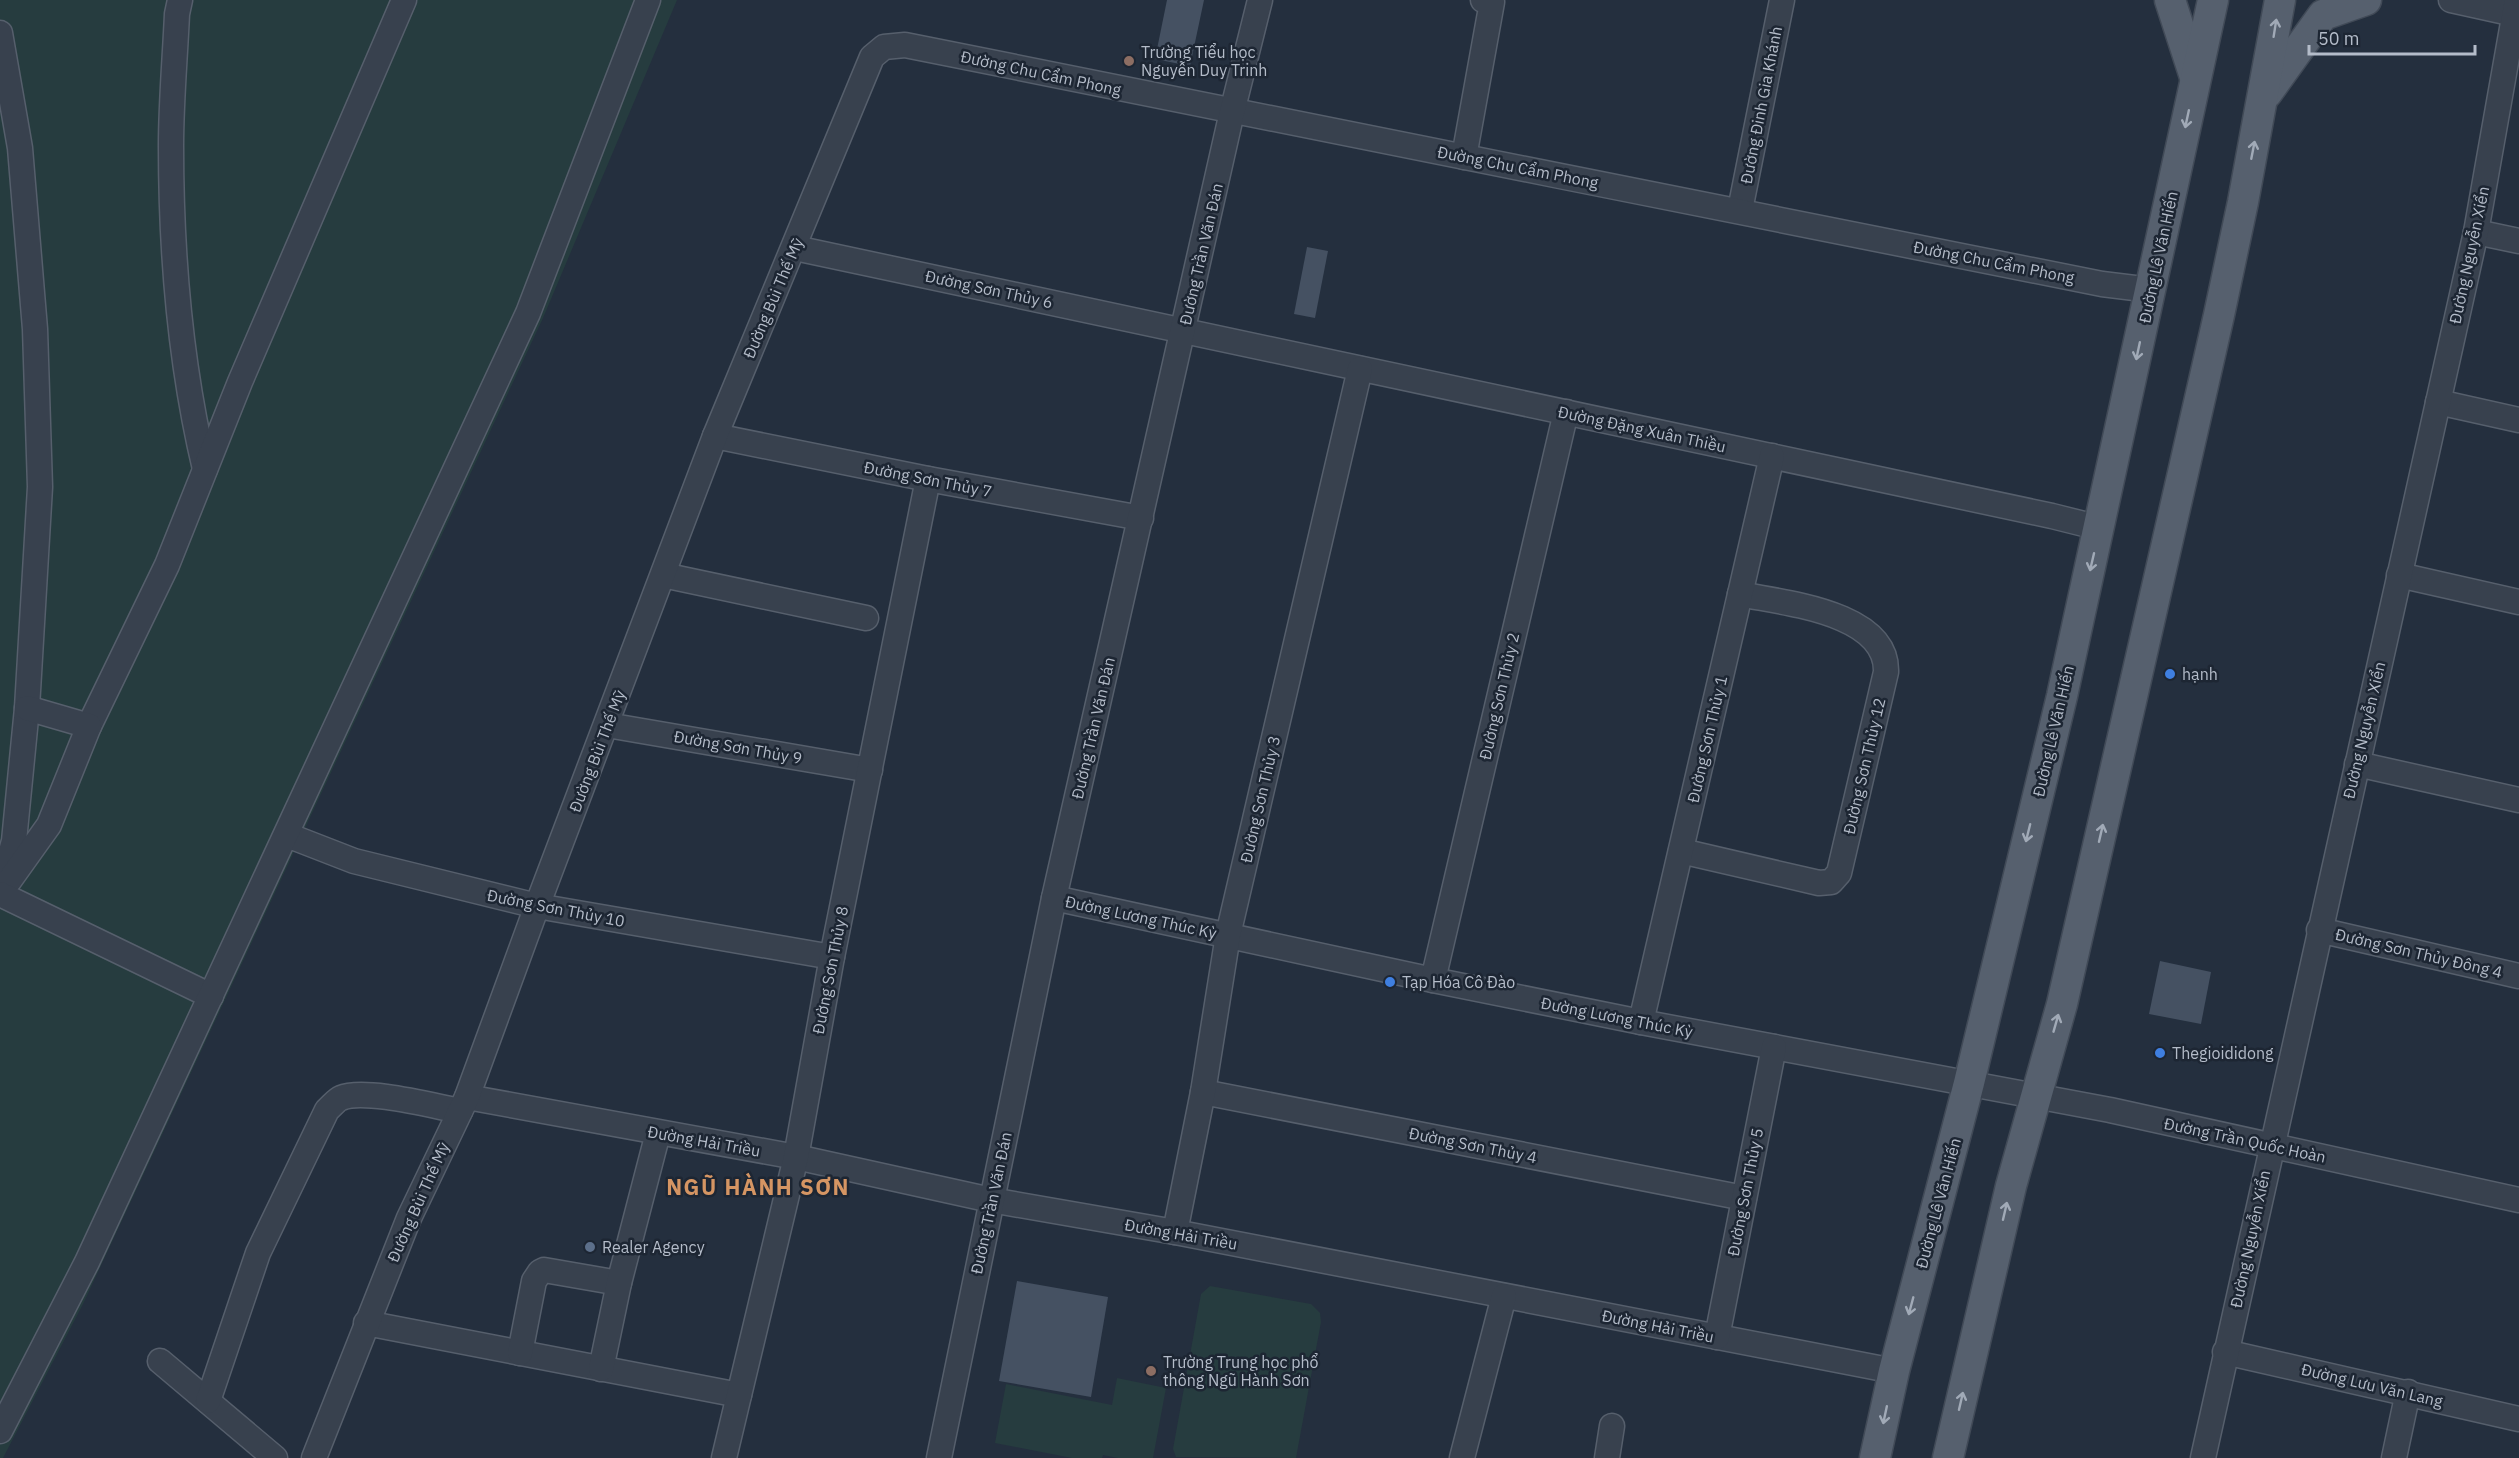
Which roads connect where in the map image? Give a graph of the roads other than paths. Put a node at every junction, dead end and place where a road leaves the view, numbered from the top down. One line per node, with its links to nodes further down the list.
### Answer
1 (180, 0): 31 (street)
2 (404, 0): 31 (street)
3 (648, 0): 46 (street)
4 (1260, 0): 17 (street, Đường Trần Văn Đán)
5 (1483, 0): 18 (street)
6 (1782, 0): 19 (street, Đường Đinh Gia Khánh)
7 (2170, 0): 15 (main road)
8 (2213, 0): 15 (main road, Đường Lê Văn Hiến)
9 (2280, 0): 16 (main road, one-way to 9)
10 (2366, 0): 16 (main road)
11 (2451, 0): 12 (street)
12 (2517, 10): 20 (street, Đường Nguyễn Xiển)
13 (0, 33): 40 (street)
14 (885, 47): 17 (street, Đường Chu Cẩm Phong); 22 (street, Đường Bùi Thế Mỹ)
15 (2196, 79): 23 (main road, Đường Lê Văn Hiến, one-way to 23)
16 (2263, 98): 61 (main road, one-way to 16)
17 (1232, 112): 18 (street, Đường Chu Cẩm Phong); 24 (street, Đường Trần Văn Đán)
18 (1464, 157): 19 (street, Đường Chu Cẩm Phong)
19 (1740, 210): 23 (street, Đường Chu Cẩm Phong)
20 (2476, 232): 21 (street); 26 (street, Đường Nguyễn Xiển)
21 (2519, 241)
22 (795, 248): 24 (street, Đường Sơn Thủy 6); 29 (street, Đường Bùi Thế Mỹ)
23 (2151, 290): 34 (main road, Đường Lê Văn Hiến, one-way to 34)
24 (1184, 330): 25 (street, Đường Đặng Xuân Thiều); 33 (street, Đường Trần Văn Đán)
25 (1360, 369): 27 (street, Đường Đặng Xuân Thiều); 52 (street, Đường Sơn Thủy 3)
26 (2438, 402): 28 (street); 35 (street, Đường Nguyễn Xiển)
27 (1566, 412): 30 (street, Đường Đặng Xuân Thiều); 55 (street, Đường Sơn Thủy 2)
28 (2519, 420)
29 (715, 436): 32 (street, Đường Sơn Thủy 7); 36 (street, Đường Bùi Thế Mỹ)
30 (1772, 456): 34 (street, Đường Đặng Xuân Thiều); 37 (street, Đường Sơn Thủy 1)
31 (205, 469): 42 (street)
32 (928, 479): 33 (street, Đường Sơn Thủy 7); 44 (street, Đường Sơn Thủy 8)
33 (1141, 519): 49 (street, Đường Trần Văn Đán)
34 (2100, 528): 59 (main road, Đường Lê Văn Hiến, one-way to 59)
35 (2399, 574): 38 (street); 43 (street, Đường Nguyễn Xiển)
36 (663, 575): 39 (street); 41 (street, Đường Bùi Thế Mỹ)
37 (1740, 594): 47 (street, Đường Sơn Thủy 1); 47 (street, Đường Sơn Thủy 12)
38 (2519, 602)
39 (866, 618)
40 (27, 708): 42 (street); 48 (street)
41 (607, 725): 44 (street, Đường Sơn Thủy 9); 50 (street, Đường Bùi Thế Mỹ)
42 (89, 726): 48 (street)
43 (2357, 764): 45 (street); 51 (street, Đường Nguyễn Xiển)
44 (870, 770): 53 (street, Đường Sơn Thủy 8)
45 (2519, 800)
46 (287, 835): 50 (street, Đường Sơn Thủy 10); 56 (street)
47 (1681, 851): 57 (street, Đường Sơn Thủy 1)
48 (0, 893): 56 (street)
49 (1054, 898): 52 (street, Đường Lương Thúc Kỳ); 67 (street, Đường Trần Văn Đán)
50 (537, 906): 53 (street, Đường Sơn Thủy 10); 62 (street, Đường Bùi Thế Mỹ)
51 (2319, 930): 54 (street, Đường Sơn Thủy Đông 4); 64 (street, Đường Nguyễn Xiển)
52 (1228, 935): 55 (street, Đường Lương Thúc Kỳ); 60 (street, Đường Sơn Thủy 3)
53 (832, 957): 65 (street, Đường Sơn Thủy 8)
54 (2519, 976)
55 (1433, 980): 57 (street, Đường Lương Thúc Kỳ)
56 (212, 996): 84 (street)
57 (1641, 1022): 58 (street, Đường Lương Thúc Kỳ)
58 (1774, 1047): 59 (street, Đường Lương Thúc Kỳ); 66 (street, Đường Sơn Thủy 5)
59 (1969, 1083): 61 (street, Đường Trần Quốc Hoàn); 78 (main road, Đường Lê Văn Hiến, one-way to 78)
60 (1203, 1092): 66 (street, Đường Sơn Thủy 4); 69 (street, Đường Sơn Thủy 3)
61 (2034, 1097): 64 (street, Đường Trần Quốc Hoàn); 92 (main road, one-way to 61)
62 (464, 1104): 63 (street, Đường Hải Triều); 72 (street, Đường Bùi Thế Mỹ); 81 (street, Đường Hải Triều)
63 (658, 1133): 65 (street, Đường Hải Triều); 70 (street)
64 (2271, 1145): 68 (street, Đường Trần Quốc Hoàn); 74 (street, Đường Nguyễn Xiển)
65 (796, 1157): 67 (street, Đường Hải Triều); 80 (street, Đường Sơn Thủy 8)
66 (1744, 1198): 73 (street, Đường Sơn Thủy 5)
67 (991, 1200): 69 (street, Đường Hải Triều); 88 (street, Đường Trần Văn Đán)
68 (2519, 1200)
69 (1175, 1232): 71 (street, Đường Hải Triều)
70 (619, 1283): 75 (street); 77 (street)
71 (1504, 1296): 73 (street, Đường Hải Triều); 89 (street)
72 (366, 1323): 75 (street); 86 (street, Đường Bùi Thế Mỹ)
73 (1717, 1337): 78 (street, Đường Hải Triều)
74 (2225, 1352): 79 (street, Đường Lưu Văn Lang); 93 (street, Đường Nguyễn Xiển)
75 (520, 1353): 77 (street)
76 (160, 1361): 81 (street)
77 (601, 1369): 80 (street)
78 (1894, 1371): 91 (main road, Đường Lê Văn Hiến, one-way to 91)
79 (2408, 1392): 82 (street, Đường Lưu Văn Lang); 94 (street)
80 (739, 1395): 87 (street, Đường Sơn Thủy 8)
81 (208, 1401): 85 (street)
82 (2519, 1419)
83 (1612, 1426): 90 (street)
84 (0, 1431)
85 (275, 1458)
86 (314, 1458)
87 (724, 1458)
88 (939, 1458)
89 (1461, 1458)
90 (1607, 1458)
91 (1875, 1458)
92 (1948, 1458)
93 (2203, 1458)
94 (2394, 1458)

